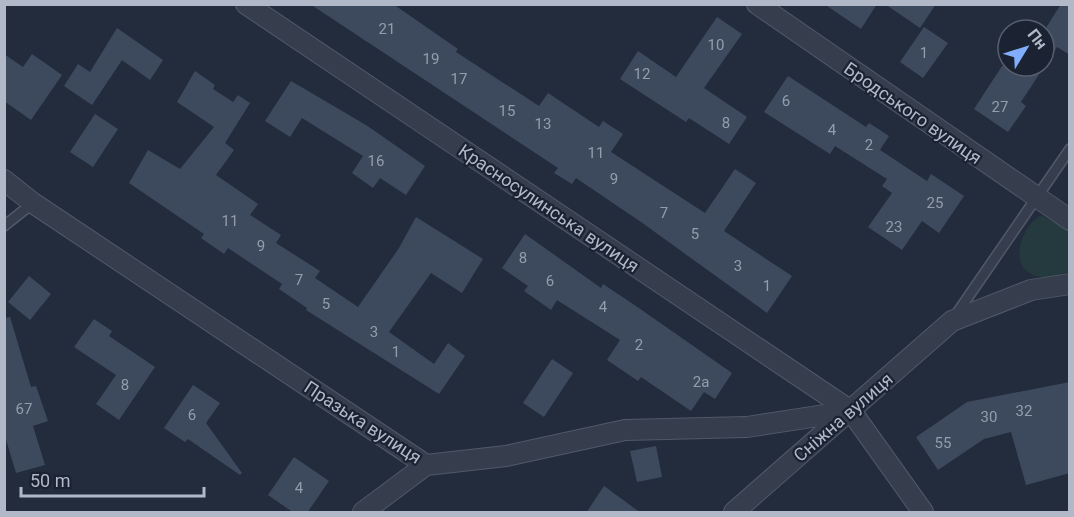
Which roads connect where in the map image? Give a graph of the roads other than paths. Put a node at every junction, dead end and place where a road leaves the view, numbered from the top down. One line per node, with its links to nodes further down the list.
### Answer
1 (246, 4): 11 (street, Красносулинська вулиця)
2 (757, 4): 5 (street, Бродського вулиця)
3 (1070, 149): 5 (lane, Сніжна вулиця)
4 (4, 180): 6 (street, Празька вулиця)
5 (1037, 199): 7 (street, Бродського вулиця); 10 (lane, Сніжна вулиця)
6 (33, 203): 8 (lane); 12 (street, Празька вулиця)
7 (1070, 219)
8 (4, 226)
9 (1070, 284): 10 (street, Сніжна вулиця)
10 (952, 321): 11 (street, Сніжна вулиця)
11 (851, 411): 12 (street, Празька вулиця); 14 (street, Сніжна вулиця); 15 (street)
12 (426, 465): 13 (street)
13 (363, 513)
14 (734, 513)
15 (923, 513)

